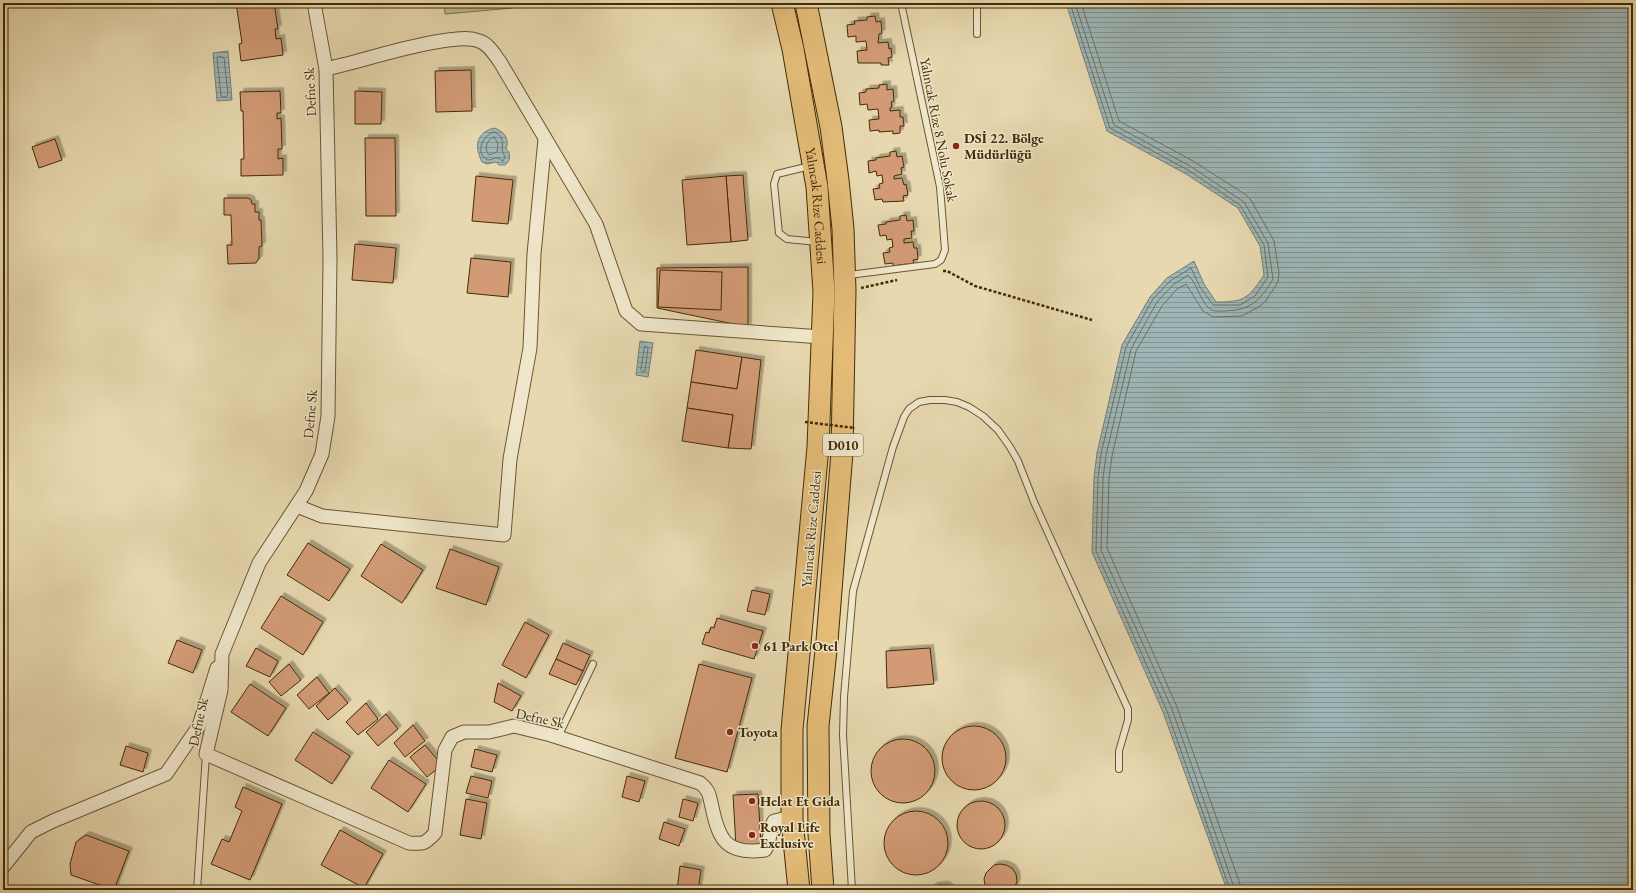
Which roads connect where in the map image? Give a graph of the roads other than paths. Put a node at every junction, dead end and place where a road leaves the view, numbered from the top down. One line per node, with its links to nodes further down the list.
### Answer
1 (314, 3): 7 (street, Defne Sk)
2 (782, 3): 9 (highway, Yalıncak Rize Caddesi)
3 (806, 3): 11 (highway, Yalıncak Rize Caddesi / D010)
4 (901, 3): 11 (lane, Yalıncak Rize 8 Nolu Sokak)
5 (977, 3): 6 (lane)
6 (978, 34)
7 (326, 69): 8 (street); 13 (street, Defne Sk)
8 (545, 139): 12 (street); 13 (street)
9 (813, 165): 10 (highway, Yalıncak Rize Caddesi); 10 (lane)
10 (820, 242): 12 (highway, Yalıncak Rize Caddesi)
11 (845, 276): 23 (highway, Yalıncak Rize Caddesi / D010)
12 (822, 337): 19 (highway, Yalıncak Rize Caddesi)
13 (297, 506): 14 (street, Defne Sk)
14 (222, 654): 17 (street, Defne Sk); 20 (street)
15 (593, 664): 16 (lane)
16 (558, 737): 17 (street, Defne Sk); 19 (street, Defne Sk)
17 (206, 754): 21 (lane)
18 (1119, 769): 24 (lane)
19 (792, 817): 22 (highway, Yalıncak Rize Caddesi)
20 (3, 867)
21 (197, 890)
22 (799, 890)
23 (823, 890)
24 (852, 890)

